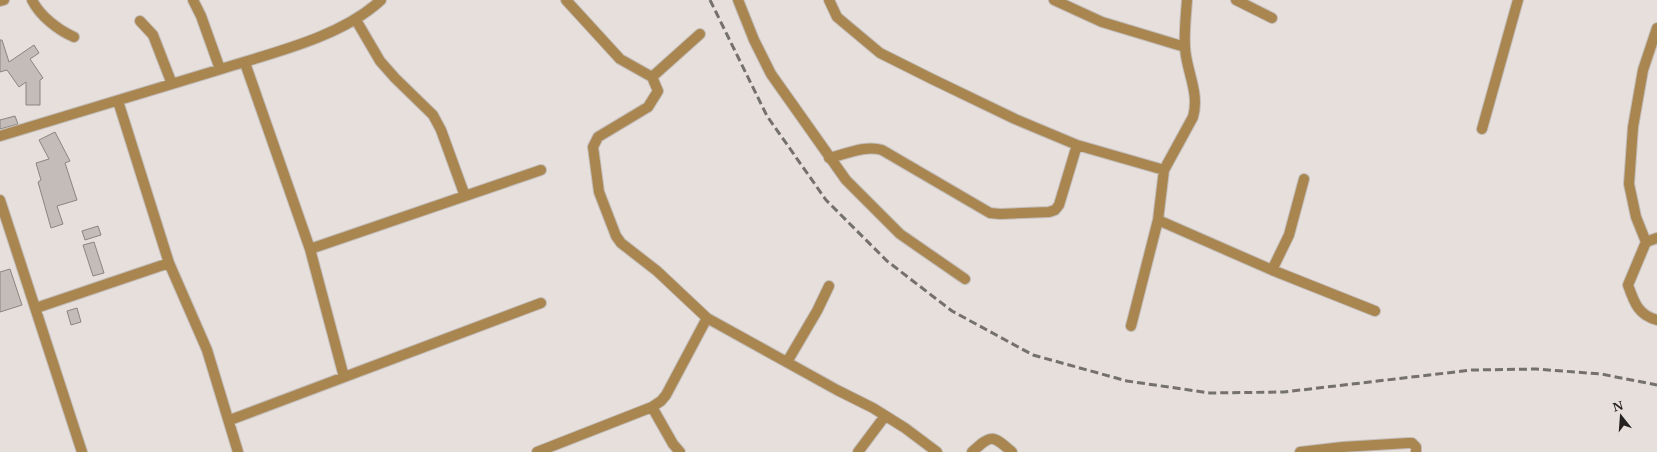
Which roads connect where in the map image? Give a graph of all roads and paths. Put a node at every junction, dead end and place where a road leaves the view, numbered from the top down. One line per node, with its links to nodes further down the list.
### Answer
1 (4, 0): 12 (street)
2 (32, 0): 18 (street)
3 (193, 0): 21 (street)
4 (381, 0): 14 (street)
5 (566, 0): 22 (street)
6 (738, 0): 28 (street)
7 (829, 0): 27 (street)
8 (1054, 0): 19 (street)
9 (1187, 0): 19 (street)
10 (1236, 0): 13 (street)
11 (1518, 0): 25 (street)
12 (0, 1)
13 (1272, 18)
14 (356, 20): 20 (street); 32 (street)
15 (140, 21): 23 (street)
16 (1657, 28): 36 (street)
17 (700, 34): 22 (street)
18 (74, 37)
19 (1185, 47): 30 (street)
20 (245, 63): 21 (street); 37 (street)
21 (220, 69): 23 (street)
22 (652, 77): 45 (street)
23 (172, 84): 24 (street)
24 (118, 101): 26 (street); 38 (street)
25 (1482, 129)
26 (0, 136)
27 (1077, 145): 28 (street); 30 (street)
28 (829, 158): 40 (street)
29 (541, 170): 32 (street)
30 (1164, 170): 34 (street)
31 (1304, 179): 39 (street)
32 (465, 196): 37 (street)
33 (0, 200): 43 (street)
34 (1158, 220): 39 (street); 47 (street)
35 (1657, 238): 36 (street)
36 (1646, 242): 46 (street)
37 (310, 250): 49 (street)
38 (169, 263): 43 (street); 52 (street)
39 (1272, 270): 44 (street)
40 (966, 279)
41 (829, 286): 48 (street)
42 (541, 303): 49 (street)
43 (36, 308): 53 (street)
44 (1375, 311)
45 (707, 318): 48 (street); 50 (street)
46 (1657, 320)
47 (1131, 326)
48 (787, 362): 51 (street)
49 (344, 377): 52 (street)
50 (652, 407): 55 (street); 56 (street)
51 (885, 416): 57 (street); 58 (street)
52 (230, 420): 54 (street)
53 (82, 452)
54 (238, 452)
55 (538, 452)
56 (680, 452)
57 (858, 452)
58 (937, 452)
59 (972, 452): 60 (street)
60 (1012, 452)
61 (1300, 452): 62 (street)
62 (1416, 452)

